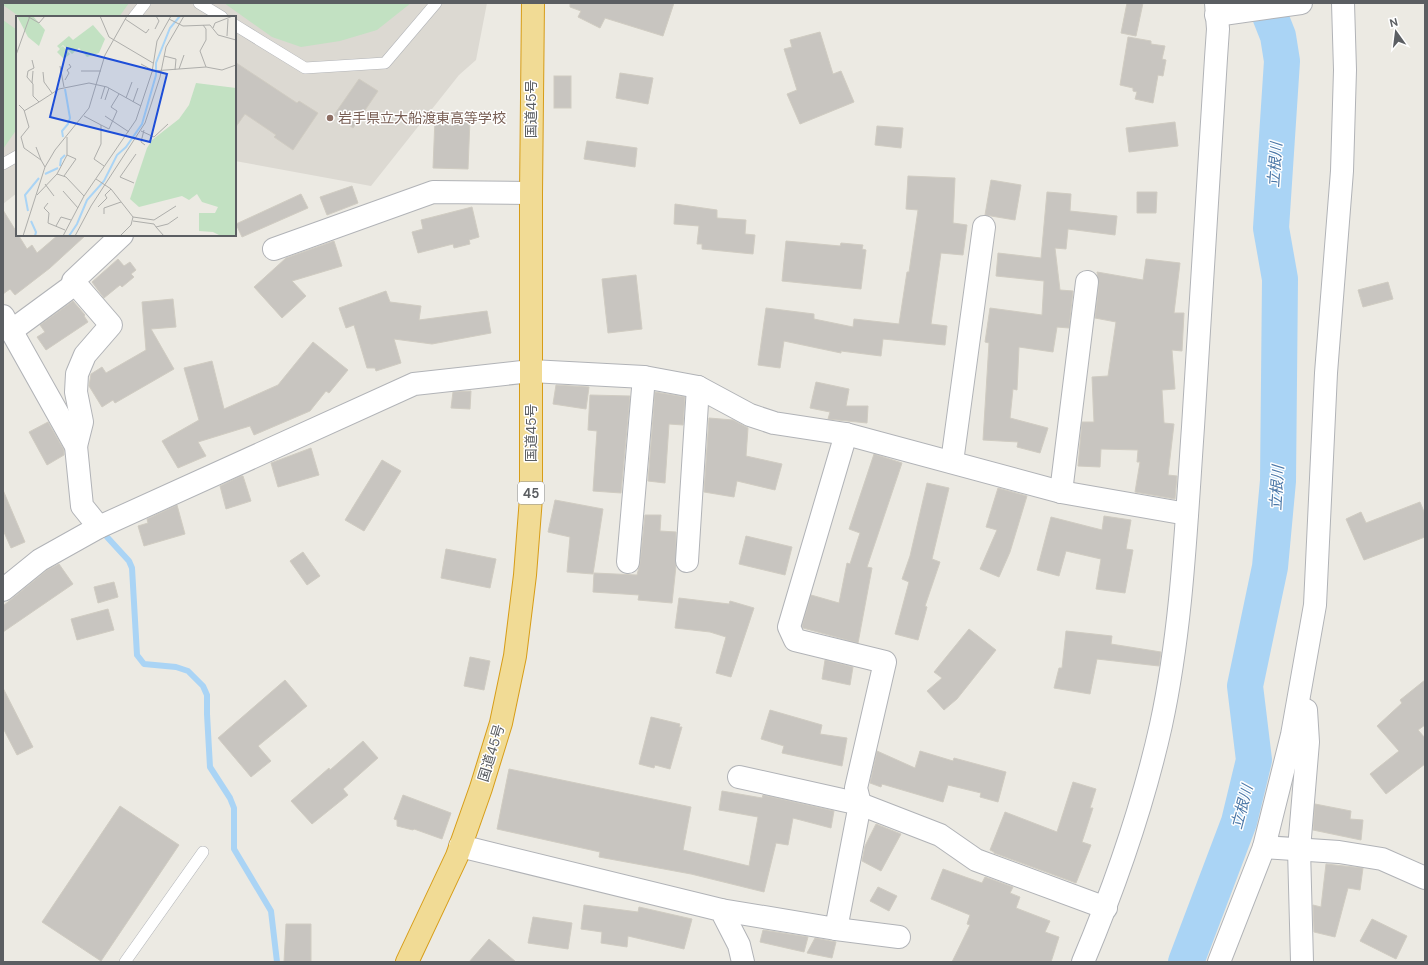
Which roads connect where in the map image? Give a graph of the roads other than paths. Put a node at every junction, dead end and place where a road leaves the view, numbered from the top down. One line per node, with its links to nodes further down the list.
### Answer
1 (145, 3): 8 (lane)
2 (200, 3): 9 (lane)
3 (436, 3): 10 (lane)
4 (533, 3): 13 (highway, 国道45号 / 45)
5 (1301, 3): 7 (street)
6 (1344, 3): 32 (street)
7 (1220, 11): 27 (street)
8 (135, 16)
9 (220, 16)
10 (236, 26)
11 (16, 157): 12 (lane)
12 (3, 164)
13 (531, 193): 16 (street); 20 (highway, 国道45号 / 45)
14 (984, 227): 25 (street)
15 (121, 236): 18 (street)
16 (274, 249)
17 (1087, 282): 26 (street)
18 (75, 284): 19 (street); 24 (street)
19 (7, 324): 24 (street)
20 (531, 371): 21 (street); 28 (street); 35 (highway, 国道45号 / 45)
21 (644, 377): 22 (street); 30 (street)
22 (698, 386): 23 (street); 29 (street)
23 (846, 434): 25 (street); 34 (street)
24 (76, 446): 28 (street)
25 (952, 462): 26 (street)
26 (1061, 492): 27 (street)
27 (1187, 514): 40 (street)
28 (99, 527): 31 (street)
29 (687, 561)
30 (628, 562)
31 (3, 590)
32 (1304, 677): 36 (street); 37 (street)
33 (739, 777): 34 (street)
34 (860, 804): 40 (street); 42 (street)
35 (460, 846): 41 (street); 45 (highway, 国道45号 / 45)
36 (1264, 848): 37 (street); 48 (street)
37 (1299, 850): 39 (street); 49 (street)
38 (203, 852): 44 (lane)
39 (1425, 878)
40 (1106, 908): 47 (street)
41 (721, 910): 42 (street); 46 (street)
42 (836, 929): 43 (street)
43 (899, 937)
44 (125, 962)
45 (407, 962)
46 (743, 962)
47 (1083, 962)
48 (1219, 962)
49 (1302, 962)

